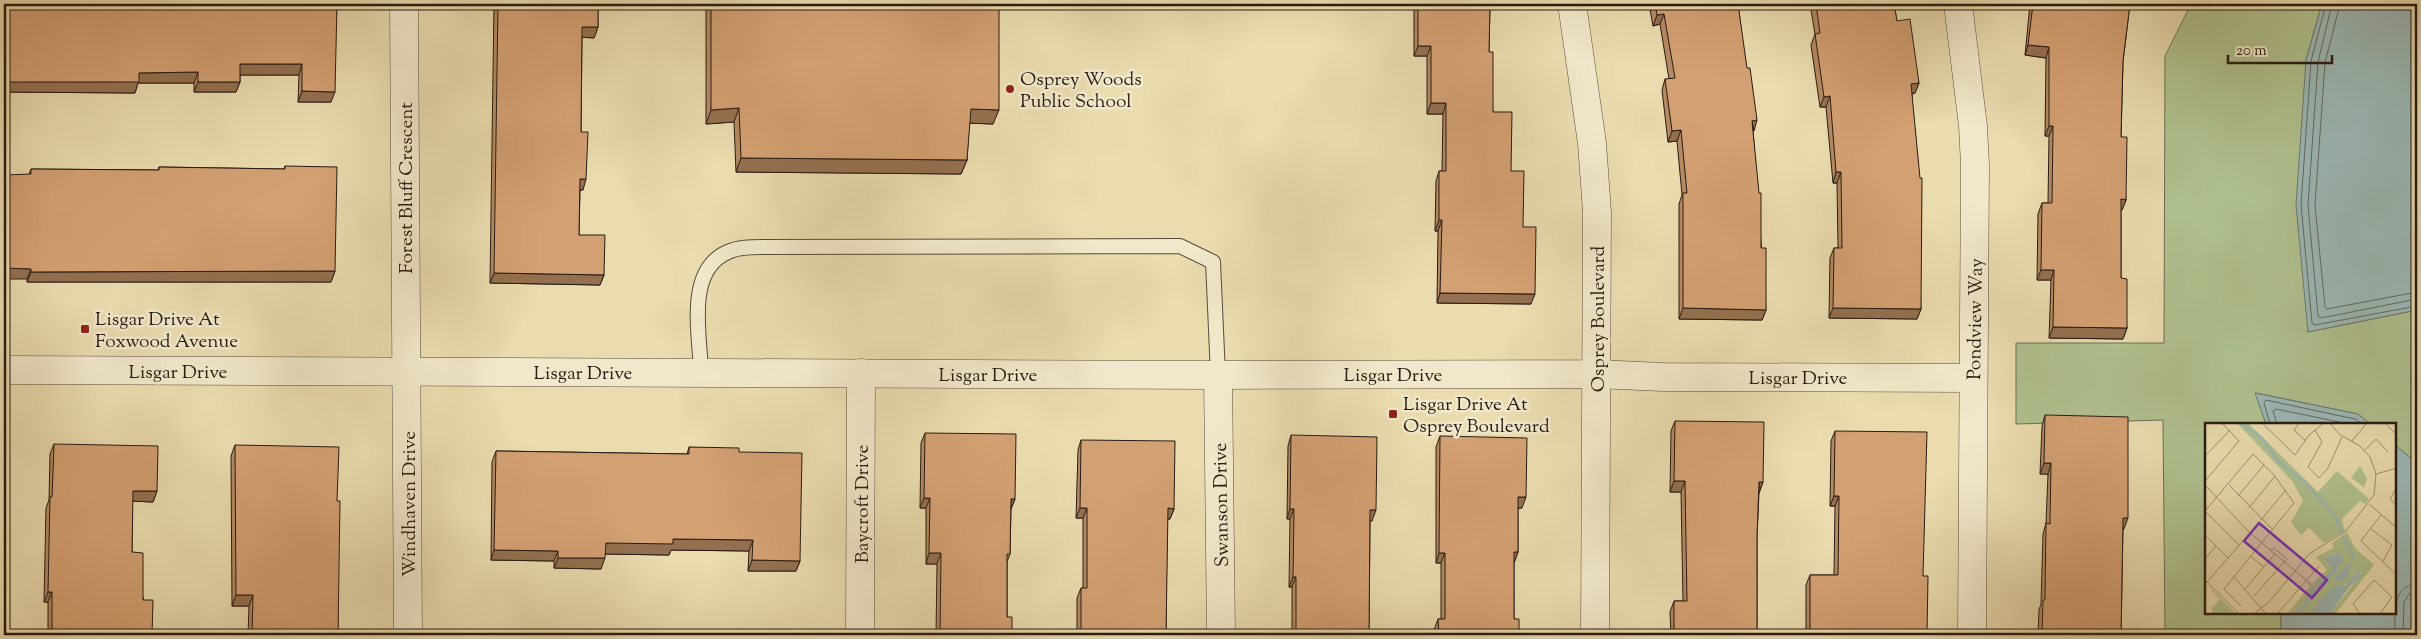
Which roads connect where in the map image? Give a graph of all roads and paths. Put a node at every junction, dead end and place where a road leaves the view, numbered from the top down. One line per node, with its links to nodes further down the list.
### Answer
1 (404, 4): 5 (street, Forest Bluff Crescent)
2 (1572, 4): 8 (street, Osprey Boulevard)
3 (1958, 4): 10 (street, Pondview Way)
4 (4, 370): 5 (street, Lisgar Drive)
5 (407, 372): 6 (street, Lisgar Drive); 11 (street, Windhaven Drive)
6 (701, 372): 7 (street, Lisgar Drive); 9 (lane)
7 (862, 373): 9 (street, Lisgar Drive); 12 (street, Baycroft Drive)
8 (1597, 374): 9 (street, Lisgar Drive); 10 (street, Lisgar Drive); 14 (street, Osprey Boulevard)
9 (1218, 375): 13 (street, Swanson Drive)
10 (1973, 378): 15 (street, Pondview Way)
11 (408, 635)
12 (860, 635)
13 (1221, 635)
14 (1595, 635)
15 (1972, 635)

